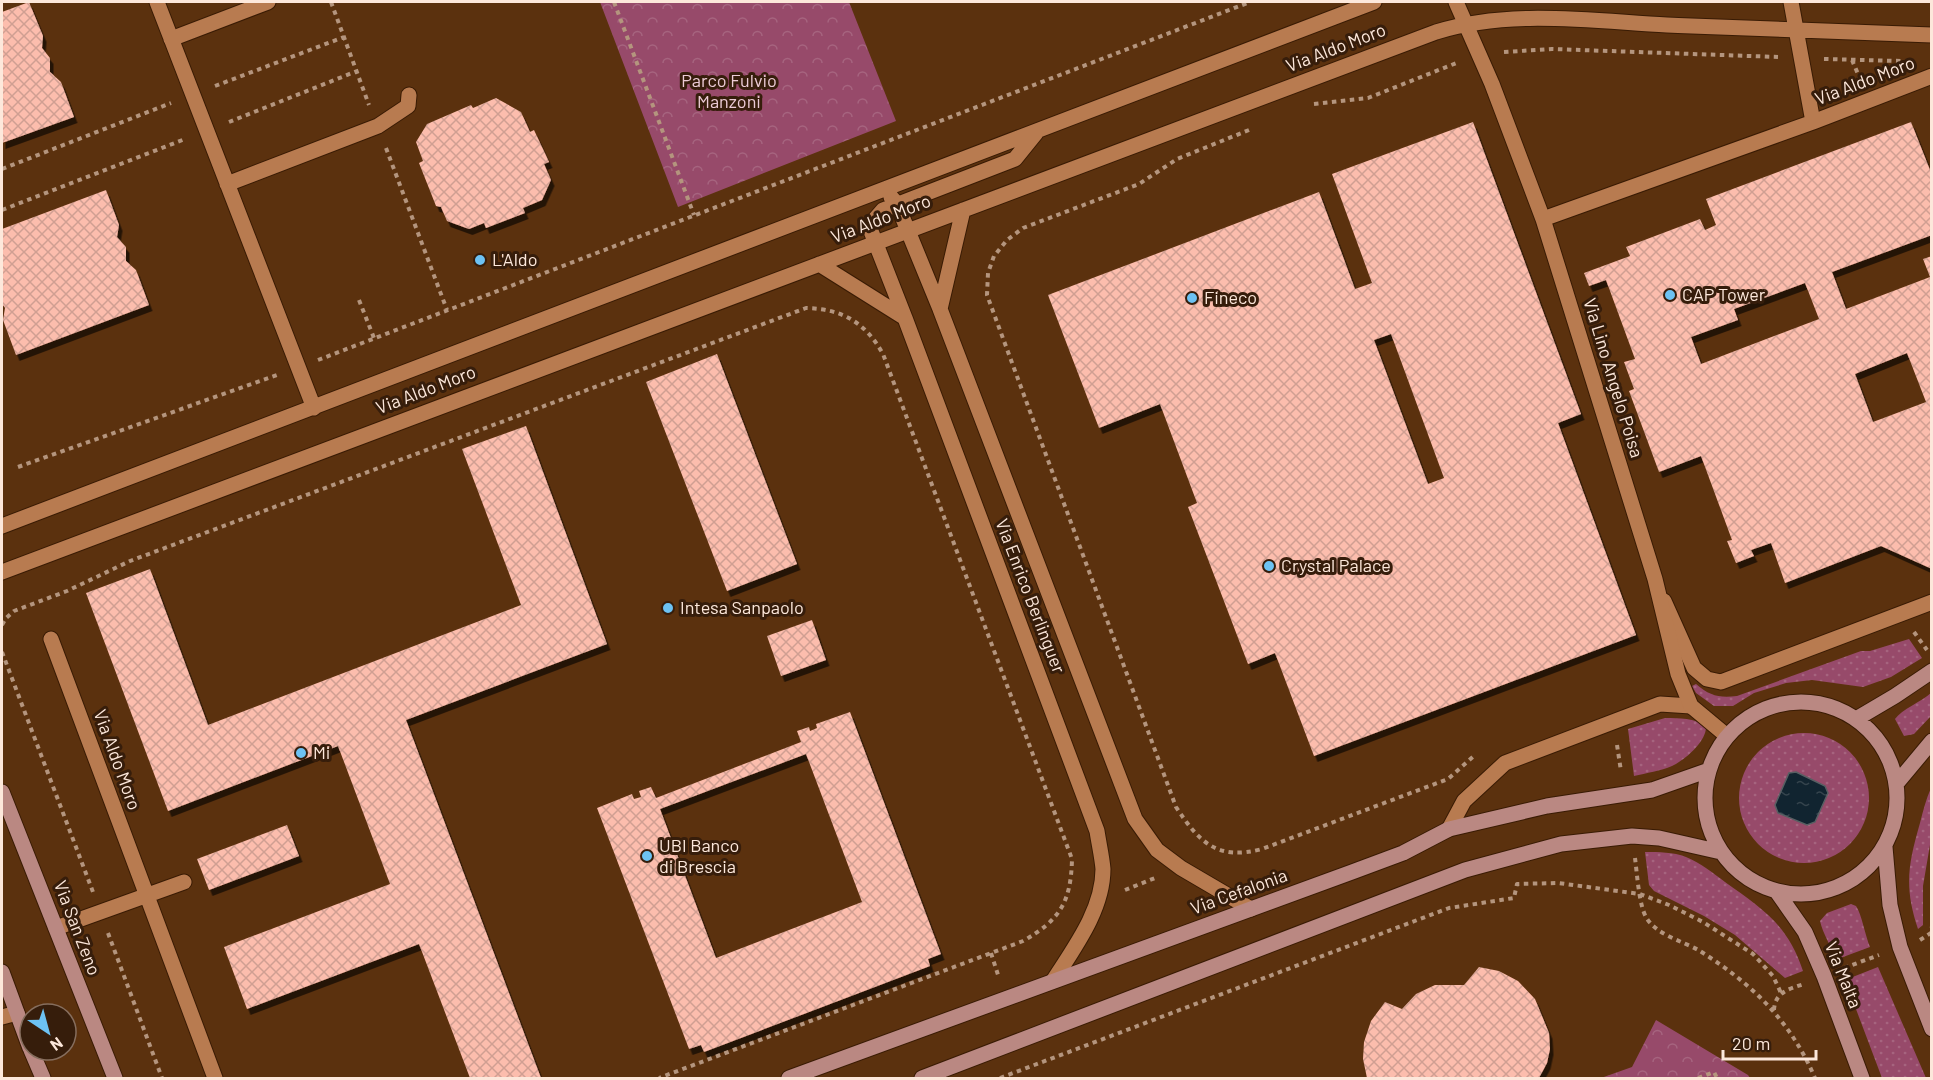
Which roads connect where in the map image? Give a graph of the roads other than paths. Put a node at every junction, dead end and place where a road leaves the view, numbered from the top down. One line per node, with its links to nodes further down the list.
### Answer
1 (157, 2): 9 (street)
2 (268, 2): 9 (street)
3 (1374, 2): 13 (street, Via Aldo Moro)
4 (1456, 2): 6 (street, Via Lino Angelo Poisa)
5 (1791, 2): 7 (street, Via Aldo Moro)
6 (1464, 23): 7 (street, Via Aldo Moro); 17 (street, Via Aldo Moro); 18 (street, Via Lino Angelo Poisa)
7 (1796, 32): 8 (street, Via Aldo Moro); 12 (street, Via Aldo Moro)
8 (1932, 35)
9 (171, 39): 14 (street)
10 (1932, 76): 12 (street, Via Aldo Moro)
11 (410, 95): 14 (street)
12 (1813, 122): 18 (street, Via Aldo Moro)
13 (1038, 130): 15 (street, Via Aldo Moro); 16 (street)
14 (227, 184): 24 (street)
15 (881, 190): 16 (street, Via Enrico Berlinguer); 24 (street, Via Aldo Moro)
16 (897, 204): 19 (street, Via Enrico Berlinguer); 20 (street)
17 (963, 210): 19 (street, Via Aldo Moro); 22 (street)
18 (1543, 219): 27 (street, Via Lino Angelo Poisa)
19 (908, 230): 20 (street, Via Aldo Moro); 22 (street, Via Enrico Berlinguer)
20 (876, 242): 21 (street, Via Aldo Moro); 23 (street, Via Enrico Berlinguer)
21 (819, 264): 23 (street); 26 (street, Via Aldo Moro)
22 (940, 309): 45 (street, Via Enrico Berlinguer)
23 (905, 318): 48 (street, Via Enrico Berlinguer)
24 (314, 408): 25 (street, Via Aldo Moro)
25 (2, 526)
26 (2, 572)
27 (1654, 579): 28 (street); 31 (street, Via Lino Angelo Poisa)
28 (1932, 602)
29 (51, 639): 44 (street, Via Aldo Moro)
30 (1932, 671): 32 (street)
31 (1691, 706): 33 (street, Via Lino Angelo Poisa); 39 (street)
32 (1856, 719): 33 (street); 36 (street)
33 (1727, 736): 35 (street)
34 (1932, 741): 36 (street)
35 (1709, 770): 39 (street, Via Cefalonia); 41 (street)
36 (1896, 783): 40 (street)
37 (2, 792): 38 (street, Via San Zeno)
38 (6, 809): 46 (street, Via San Zeno)
39 (1449, 829): 45 (street, Via Cefalonia)
40 (1885, 847): 43 (street); 51 (street)
41 (1721, 852): 43 (street); 57 (street)
42 (184, 882): 44 (street)
43 (1777, 892): 58 (street, Via Malta)
44 (147, 896): 46 (street); 55 (street, Via Aldo Moro)
45 (1251, 909): 48 (street, Via Cefalonia)
46 (56, 928): 54 (street, Via San Zeno)
47 (2, 972): 49 (street)
48 (1053, 981): 56 (street, Via Cefalonia)
49 (17, 1013): 50 (street)
50 (2, 1017)
51 (1932, 1029)
52 (36, 1062): 53 (street)
53 (43, 1078)
54 (116, 1078)
55 (215, 1078)
56 (789, 1078)
57 (922, 1078)
58 (1862, 1078)

